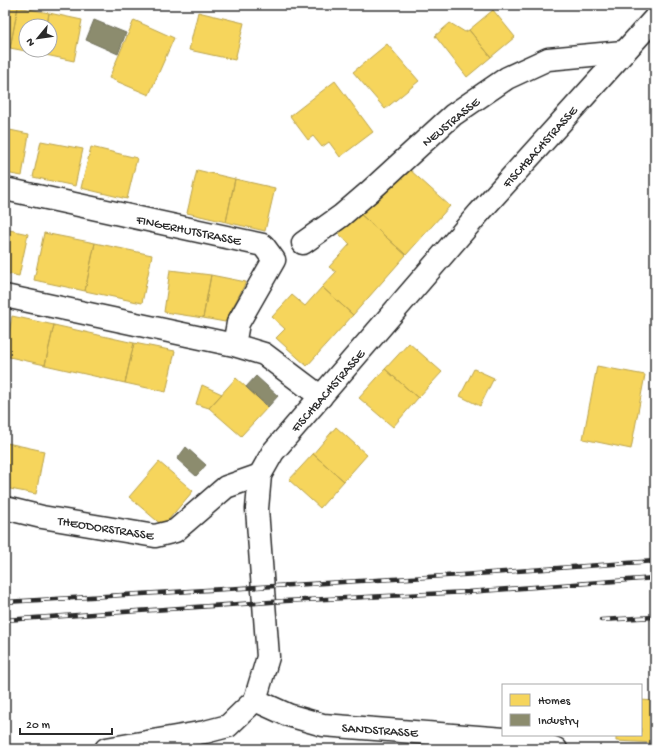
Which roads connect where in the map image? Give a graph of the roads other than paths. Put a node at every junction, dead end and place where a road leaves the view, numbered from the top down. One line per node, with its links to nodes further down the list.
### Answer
1 (655, 18): 2 (street, FISCHBACHSTRASSE)
2 (623, 52): 4 (street, NEUSTRASSE); 7 (street, FISCHBACHSTRASSE)
3 (5, 189): 6 (street, FINGERHUTSTRASSE)
4 (303, 243)
5 (5, 296): 6 (street)
6 (234, 344): 7 (street)
7 (322, 397): 8 (street, FISCHBACHSTRASSE)
8 (260, 475): 9 (street, THEODORSTRASSE); 10 (street, FISCHBACHSTRASSE)
9 (5, 508)
10 (255, 700): 11 (street, FISCHBACHSTRASSE); 12 (street, SANDSTRASSE)
11 (106, 749)
12 (556, 749)

